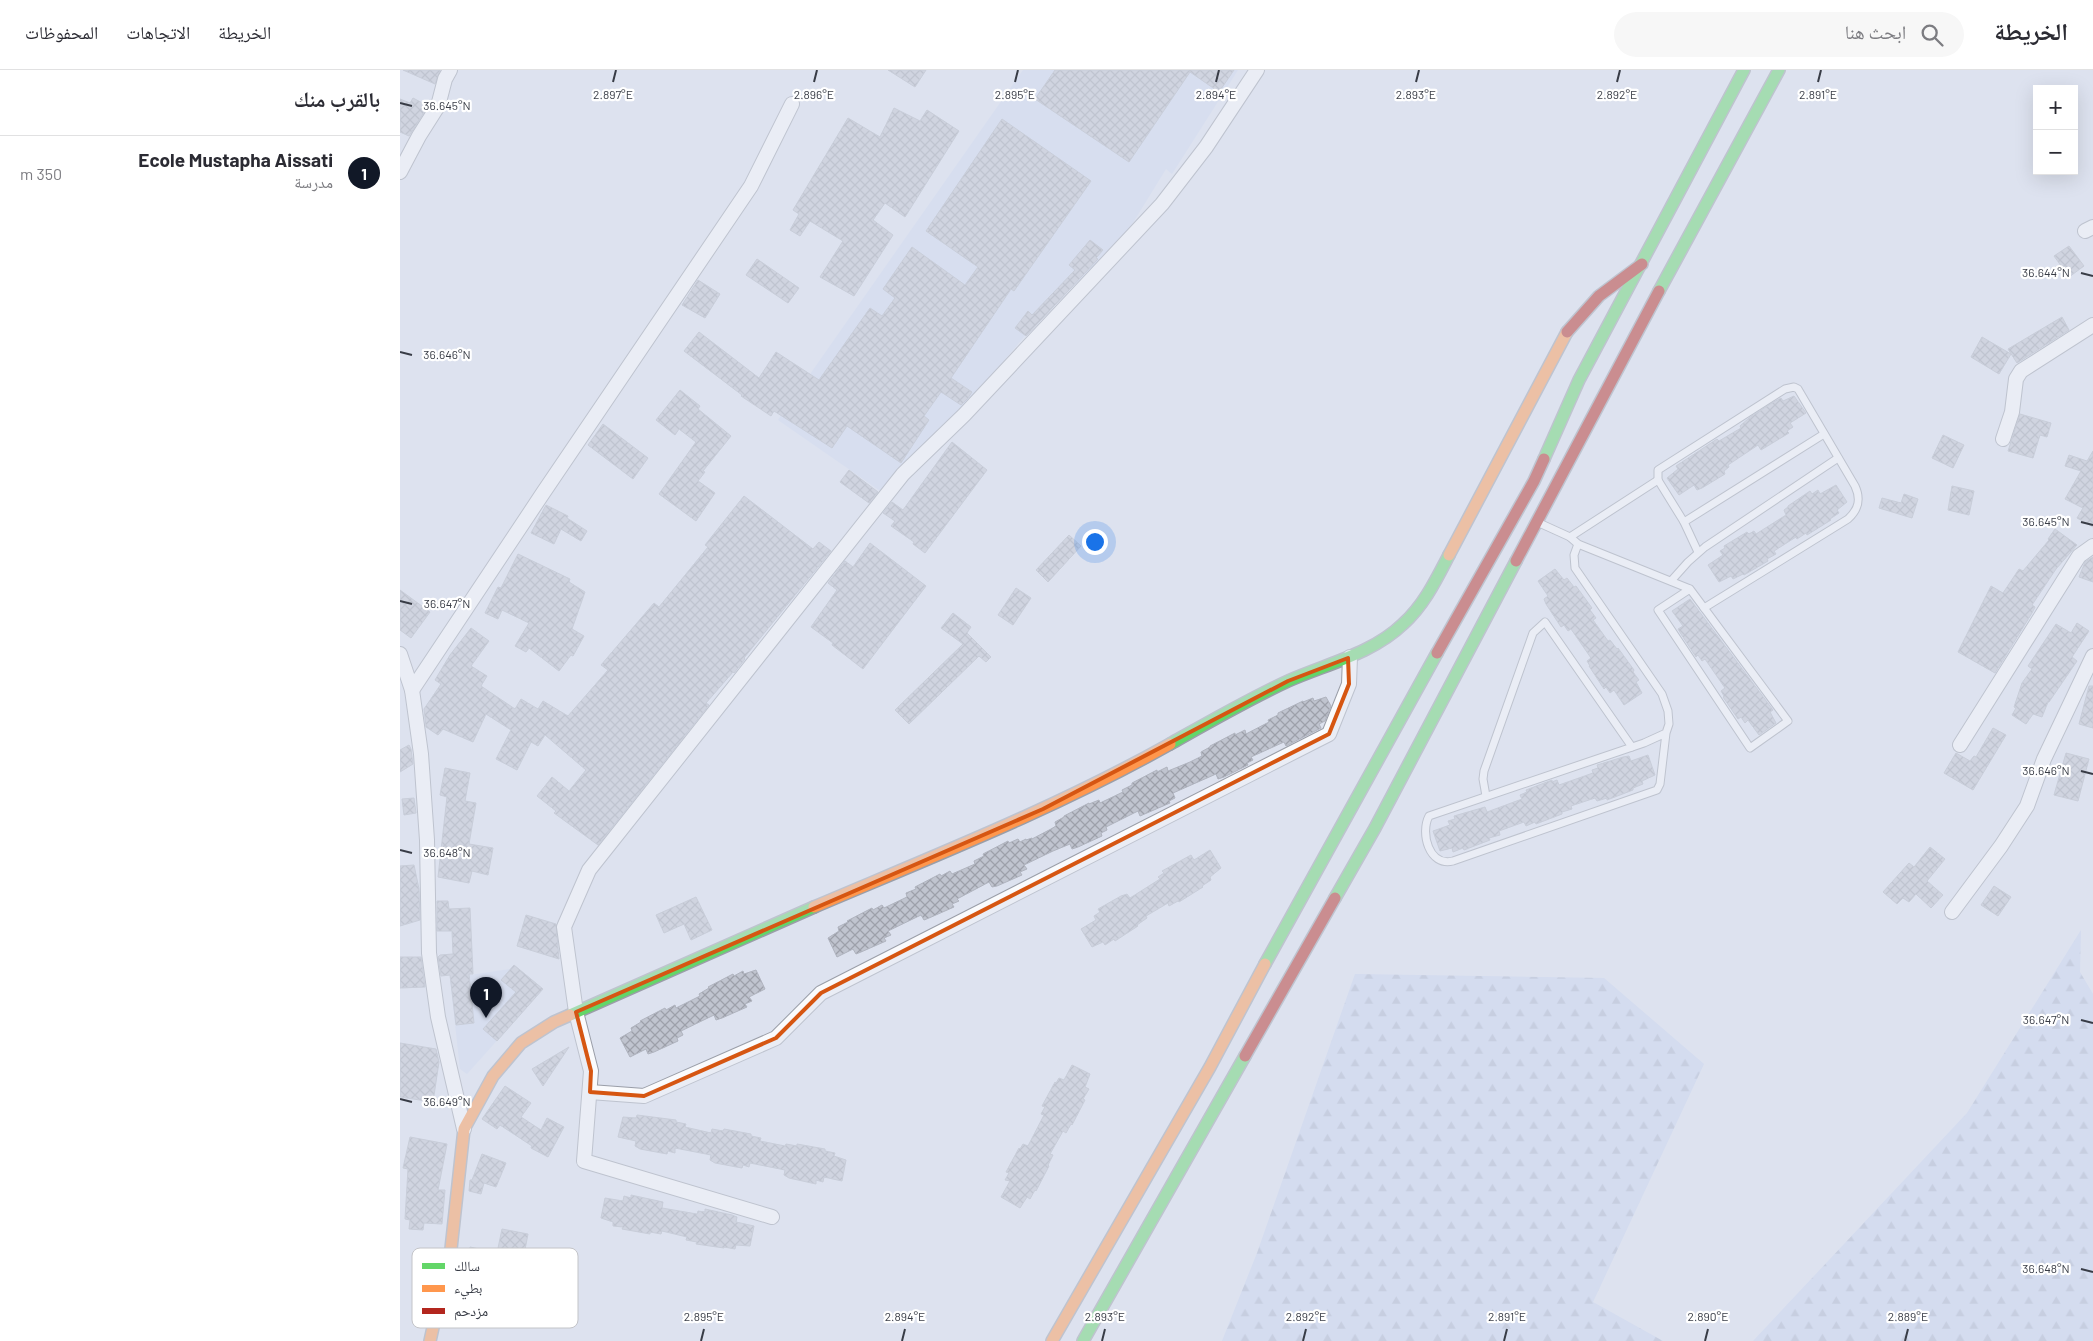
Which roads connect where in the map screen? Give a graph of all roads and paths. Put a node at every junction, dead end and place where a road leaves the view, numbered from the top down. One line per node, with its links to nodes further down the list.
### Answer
1 (450, 70): 6 (street)
2 (1257, 70): 33 (street)
3 (1744, 70): 7 (main road)
4 (1779, 70): 12 (main road)
5 (792, 104): 27 (street)
6 (400, 172)
7 (1642, 264): 9 (main road); 25 (main road)
8 (2093, 325): 11 (street)
9 (1553, 434): 12 (main road); 40 (main road)
10 (1824, 434): 13 (lane); 14 (lane); 16 (lane)
11 (2003, 439)
12 (1577, 446): 15 (main road)
13 (1838, 458): 20 (lane); 23 (lane)
14 (1658, 480): 16 (lane); 17 (lane)
15 (1537, 522): 17 (lane); 41 (main road)
16 (1684, 522): 20 (lane)
17 (1570, 537): 18 (lane)
18 (1578, 544): 21 (lane); 28 (lane)
19 (2093, 546): 29 (street)
20 (1698, 552): 21 (lane)
21 (1672, 582): 22 (lane)
22 (1690, 589): 23 (lane); 23 (lane)
23 (1704, 608)
24 (400, 654): 27 (street)
25 (1350, 656): 33 (main road); 34 (street)
26 (2093, 656): 32 (street)
27 (412, 690): 35 (street)
28 (1666, 733): 30 (lane); 31 (lane)
29 (1960, 745)
30 (1632, 747): 31 (lane); 31 (lane)
31 (1486, 796)
32 (1952, 912)
33 (576, 1012): 34 (street); 35 (main road)
34 (590, 1092): 36 (street)
35 (464, 1129): 37 (main road)
36 (772, 1217)
37 (451, 1248)
38 (433, 1328): 39 (main road)
39 (430, 1341)
40 (1052, 1341)
41 (1083, 1341)

